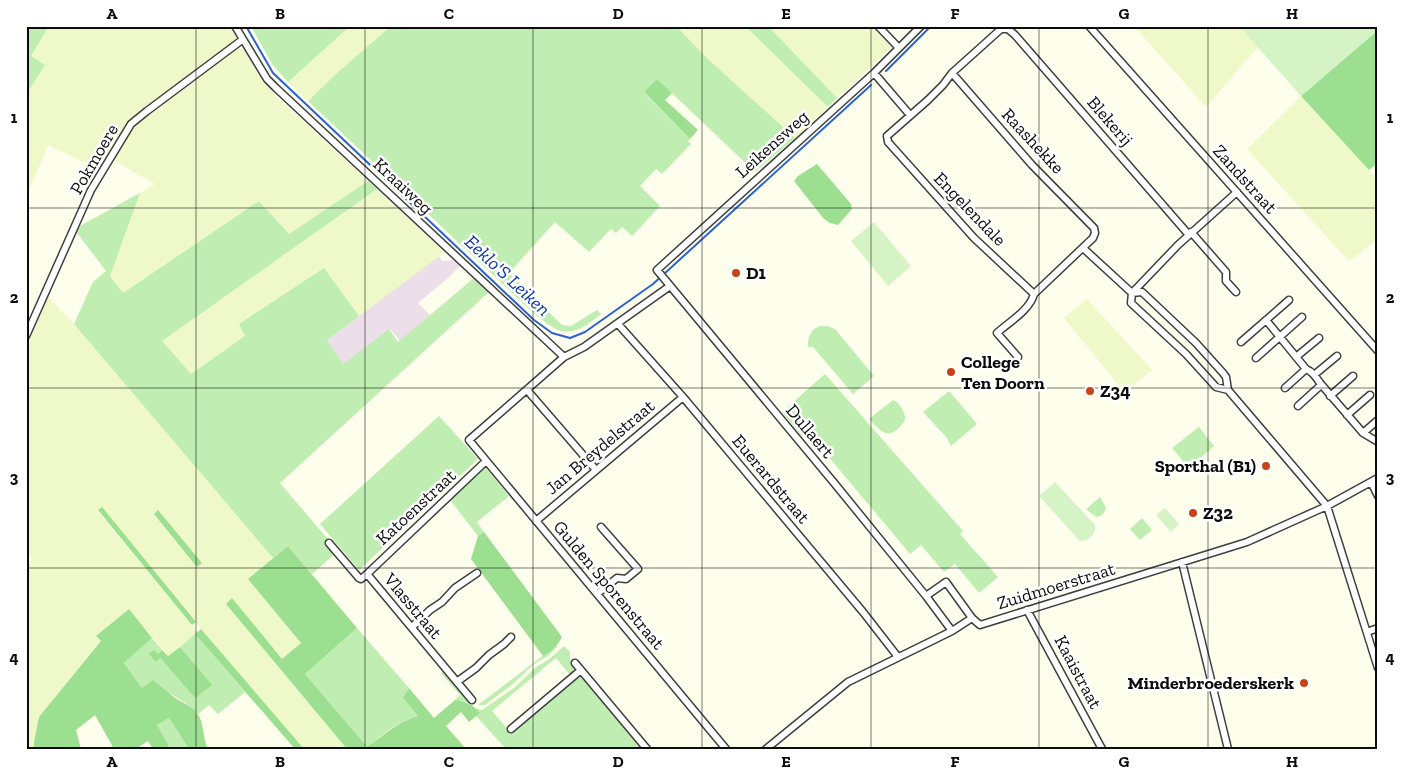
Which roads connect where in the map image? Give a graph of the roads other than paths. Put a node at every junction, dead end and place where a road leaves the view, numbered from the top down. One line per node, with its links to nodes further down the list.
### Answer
1 (235, 26): 5 (street, Kraaiweg)
2 (878, 26): 6 (street)
3 (921, 26): 6 (street, Leikensweg)
4 (1089, 26): 10 (street, Zandstraat)
5 (242, 40): 21 (street, Pokmoere); 27 (street, Kraaiweg)
6 (900, 48): 7 (street, Leikensweg)
7 (874, 73): 9 (street); 13 (street, Leikensweg)
8 (952, 73): 9 (street); 11 (street, Blekerij); 12 (street, Raashekke)
9 (910, 115): 15 (street, Engelendale)
10 (1237, 192): 11 (street); 25 (street, Zandstraat)
11 (1190, 233): 14 (street, Blekerij); 16 (street)
12 (1083, 248): 15 (street); 16 (street)
13 (670, 286): 20 (street); 58 (street, Dullaert)
14 (1236, 292)
15 (1034, 294): 28 (street)
16 (1132, 294): 37 (street); 37 (street)
17 (1289, 300): 19 (street)
18 (1302, 317): 22 (street)
19 (1266, 320): 22 (street); 24 (street)
20 (618, 324): 27 (street); 40 (street, Euerardstraat)
21 (26, 336)
22 (1280, 336): 29 (street); 30 (street)
23 (1319, 338): 29 (street)
24 (1241, 342)
25 (1378, 351)
26 (1336, 356): 32 (street)
27 (564, 357): 36 (street)
28 (1018, 357)
29 (1296, 357): 31 (street)
30 (1256, 358)
31 (1306, 369): 32 (street); 35 (street)
32 (1314, 375): 34 (street)
33 (1353, 376): 39 (street)
34 (1321, 385): 39 (street); 41 (street)
35 (1285, 388)
36 (527, 390): 46 (street, Gulden Sporenstraat); 47 (street)
37 (1228, 390): 50 (street)
38 (1370, 395): 42 (street)
39 (1330, 396): 42 (street)
40 (683, 397): 47 (street, Jan Breydelstraat); 66 (street, Euerardstraat)
41 (1298, 406)
42 (1347, 415): 44 (street)
43 (1378, 420): 44 (street)
44 (1363, 433): 45 (street)
45 (1378, 442)
46 (486, 461): 51 (street, Gulden Sporenstraat); 56 (street, Katoenstraat)
47 (596, 470): 51 (street, Jan Breydelstraat)
48 (1375, 480): 49 (street); 50 (street, Zuidmoerstraat)
49 (1378, 496)
50 (1328, 506): 54 (street, Zuidmoerstraat); 64 (street)
51 (536, 521): 57 (street, Gulden Sporenstraat)
52 (601, 527): 57 (street)
53 (329, 543): 56 (street, Vlasstraat)
54 (1182, 562): 59 (street, Zuidmoerstraat); 77 (street)
55 (476, 573): 61 (street)
56 (367, 574): 61 (street, Vlasstraat)
57 (597, 594): 74 (street, Gulden Sporenstraat)
58 (926, 596): 60 (street); 63 (street, Dullaert)
59 (1027, 610): 60 (street, Zuidmoerstraat); 76 (street, Kaaistraat)
60 (972, 618): 63 (street)
61 (412, 627): 70 (street, Vlasstraat)
62 (1378, 628): 64 (street)
63 (952, 631): 66 (street)
64 (1367, 632): 68 (street)
65 (511, 637): 70 (street)
66 (898, 657): 75 (street)
67 (575, 663): 69 (street)
68 (1378, 668)
69 (581, 670): 72 (street); 73 (street)
70 (458, 681): 71 (street, Vlasstraat)
71 (472, 700)
72 (511, 729)
73 (646, 749)
74 (726, 749)
75 (766, 749)
76 (1102, 749)
77 (1228, 749)

